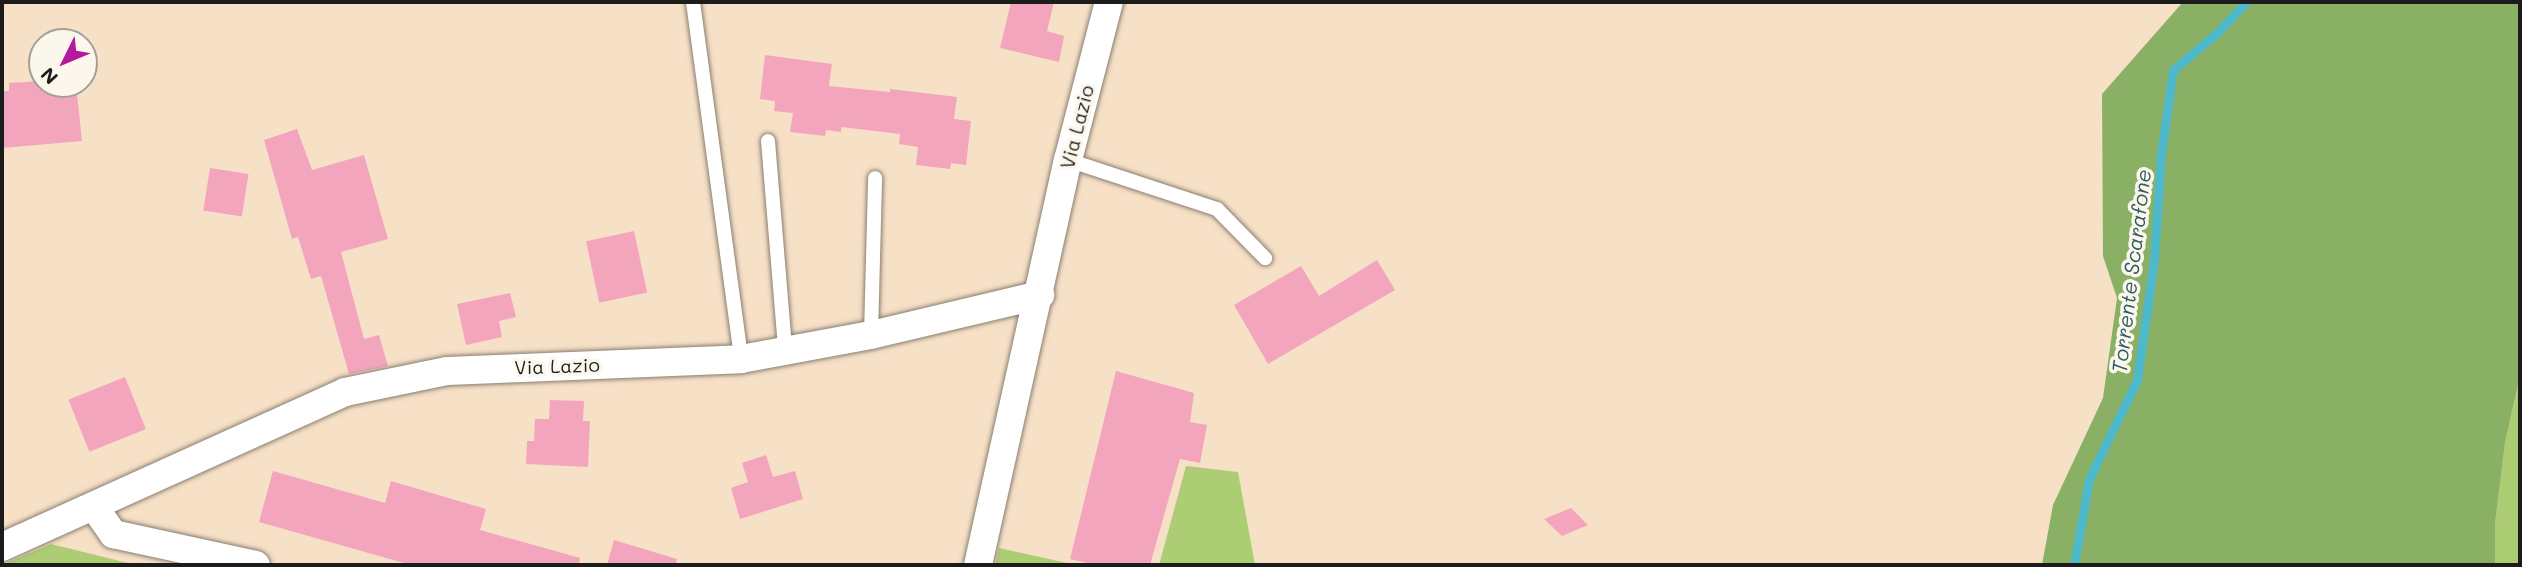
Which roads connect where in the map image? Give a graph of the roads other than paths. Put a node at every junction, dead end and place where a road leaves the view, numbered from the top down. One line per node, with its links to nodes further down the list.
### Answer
1 (693, 2): 10 (lane)
2 (1109, 2): 4 (street, Via Lazio)
3 (768, 141): 9 (lane)
4 (1068, 160): 6 (lane); 7 (street, Via Lazio)
5 (875, 178): 8 (lane)
6 (1265, 258)
7 (1040, 295): 8 (street, Via Lazio); 14 (street, Via Lazio)
8 (871, 335): 9 (street, Via Lazio)
9 (785, 350): 10 (street, Via Lazio)
10 (741, 359): 11 (street, Via Lazio)
11 (94, 508): 12 (street, Via Lazio); 13 (street)
12 (2, 548)
13 (256, 565)
14 (978, 565)

